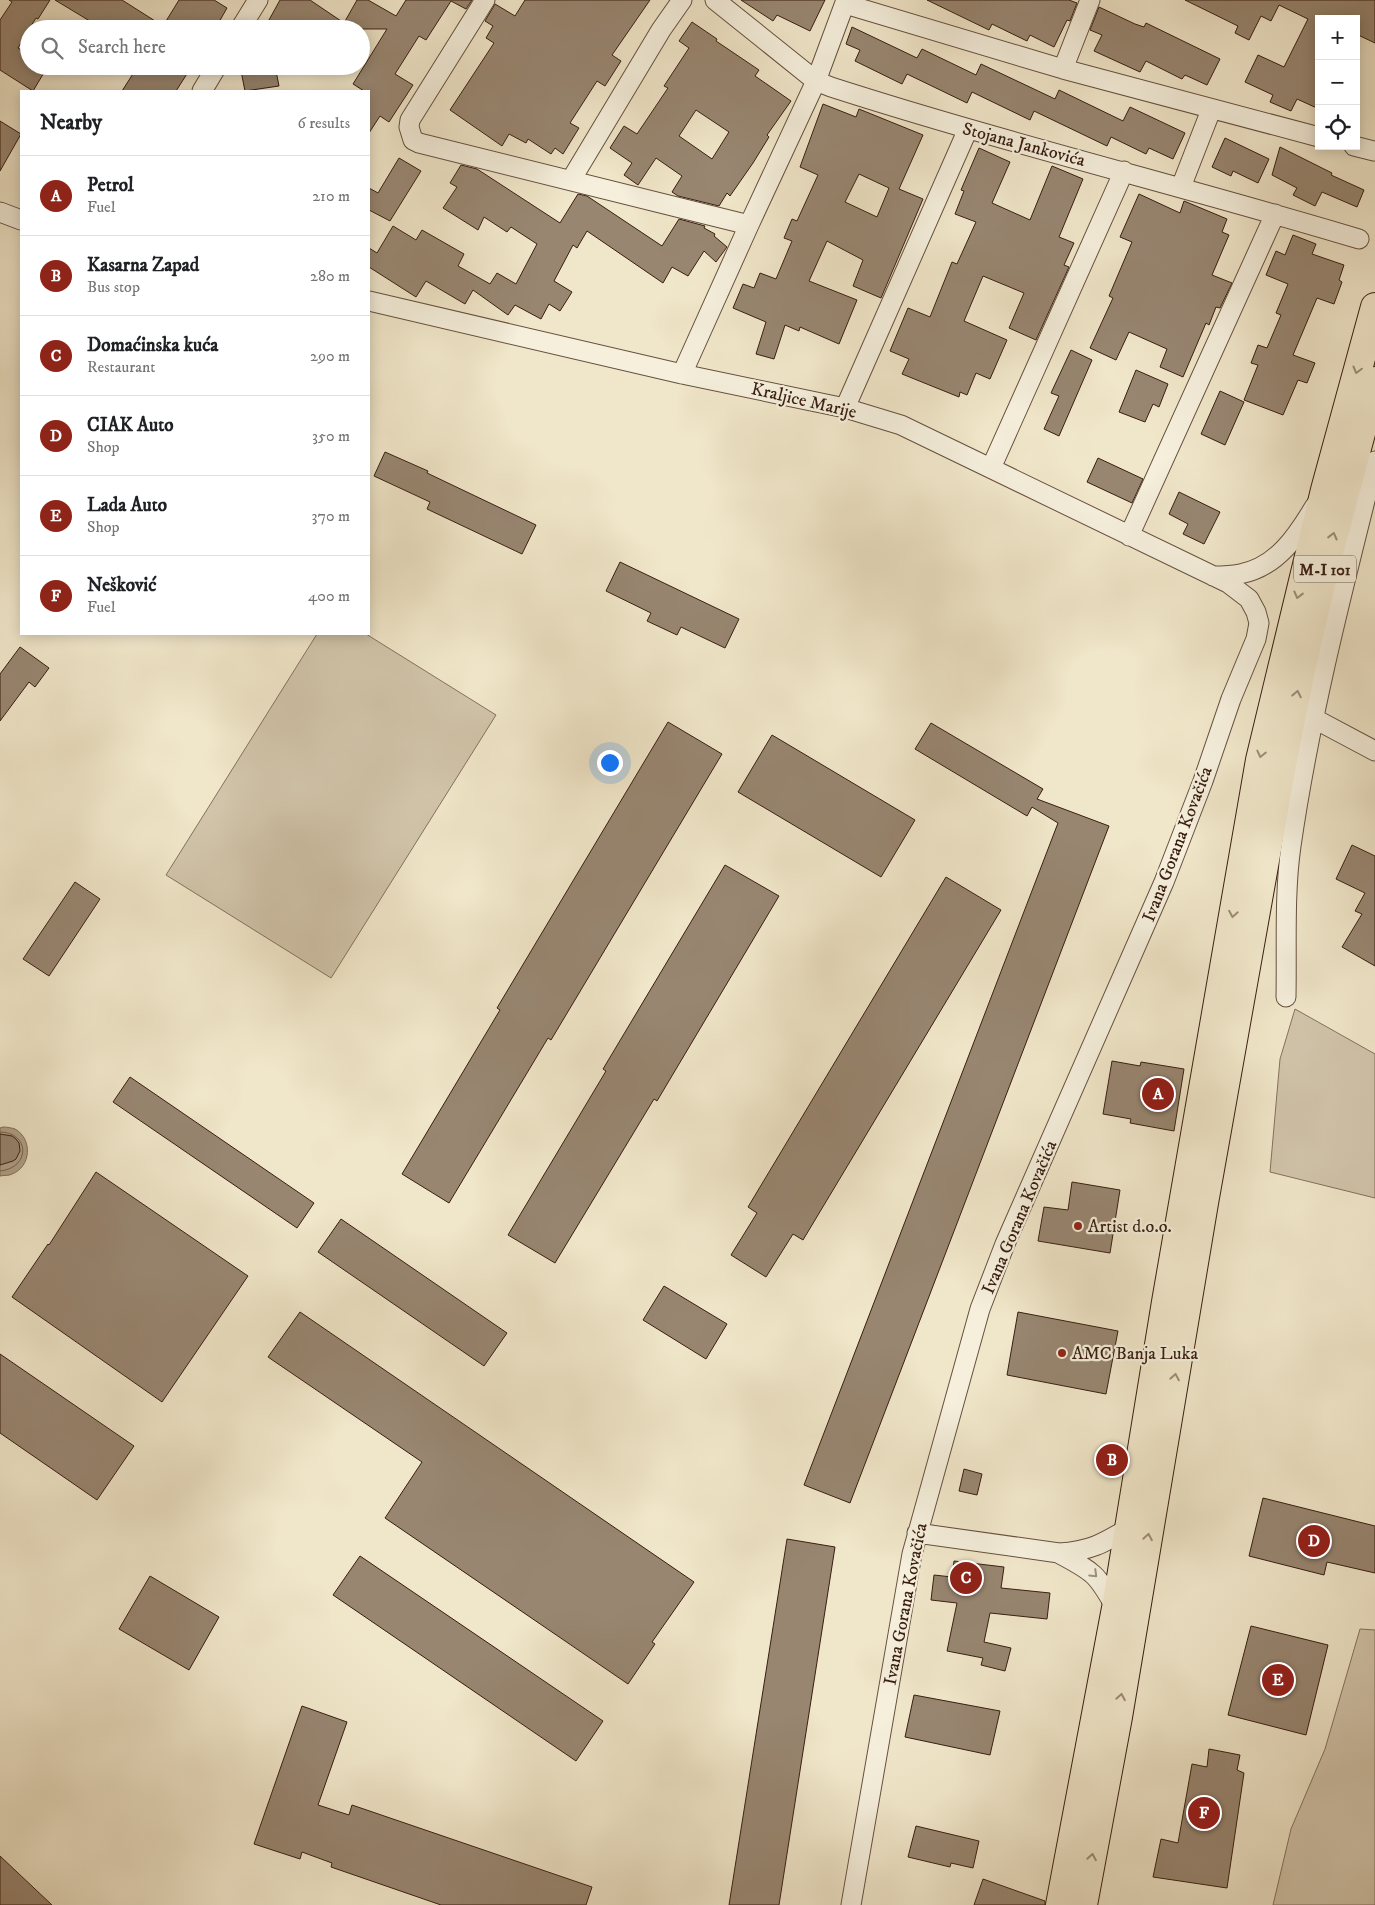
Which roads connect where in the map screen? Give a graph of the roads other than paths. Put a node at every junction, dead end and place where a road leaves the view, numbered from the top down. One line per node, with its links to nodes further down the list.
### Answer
1 (258, 0): 7 (street)
2 (484, 0): 18 (street)
3 (682, 0): 18 (street)
4 (715, 0): 10 (street, Stojana Jankovića)
5 (1090, 0): 8 (street)
6 (846, 2): 8 (street); 10 (street)
7 (246, 20)
8 (1063, 69): 12 (street)
9 (212, 75): 11 (street)
10 (816, 81): 13 (street, Stojana Jankovića); 23 (street)
11 (203, 90)
12 (1211, 110): 14 (street); 19 (street)
13 (968, 129): 17 (street, Stojana Jankovića); 29 (street)
14 (1315, 136)
15 (1360, 148): 16 (street)
16 (1374, 151)
17 (1124, 171): 19 (street, Stojana Jankovića); 31 (street)
18 (571, 180): 23 (street)
19 (1181, 187): 21 (street, Stojana Jankovića)
20 (0, 212): 22 (street)
21 (1274, 214): 24 (street, Stojana Jankovića); 33 (street)
22 (20, 220)
23 (748, 225): 27 (street)
24 (1359, 239)
25 (370, 301): 27 (street, Kraljice Marije)
26 (1375, 307): 32 (main road, M-I 101, one-way to 32)
27 (682, 374): 29 (street, Kraljice Marije)
28 (1375, 381): 44 (main road, M-I 101, one-way to 28)
29 (845, 408): 31 (street, Kraljice Marije)
30 (1375, 461): 35 (street)
31 (991, 468): 33 (street, Kraljice Marije)
32 (1325, 490): 34 (street); 38 (main road, M-I 101, one-way to 38)
33 (1129, 536): 34 (street, Kraljice Marije)
34 (1213, 576): 39 (street, Ivana Gorana Kovačića)
35 (1313, 718): 36 (street); 37 (street)
36 (1375, 751)
37 (1286, 997)
38 (1129, 1528): 40 (street); 41 (main road, M-I 101)
39 (917, 1533): 40 (street); 42 (street, Ivana Gorana Kovačića)
40 (1058, 1553): 41 (street, one-way to 41)
41 (1116, 1608): 43 (main road, M-I 101)
42 (851, 1905)
43 (1060, 1905)
44 (1084, 1905)

